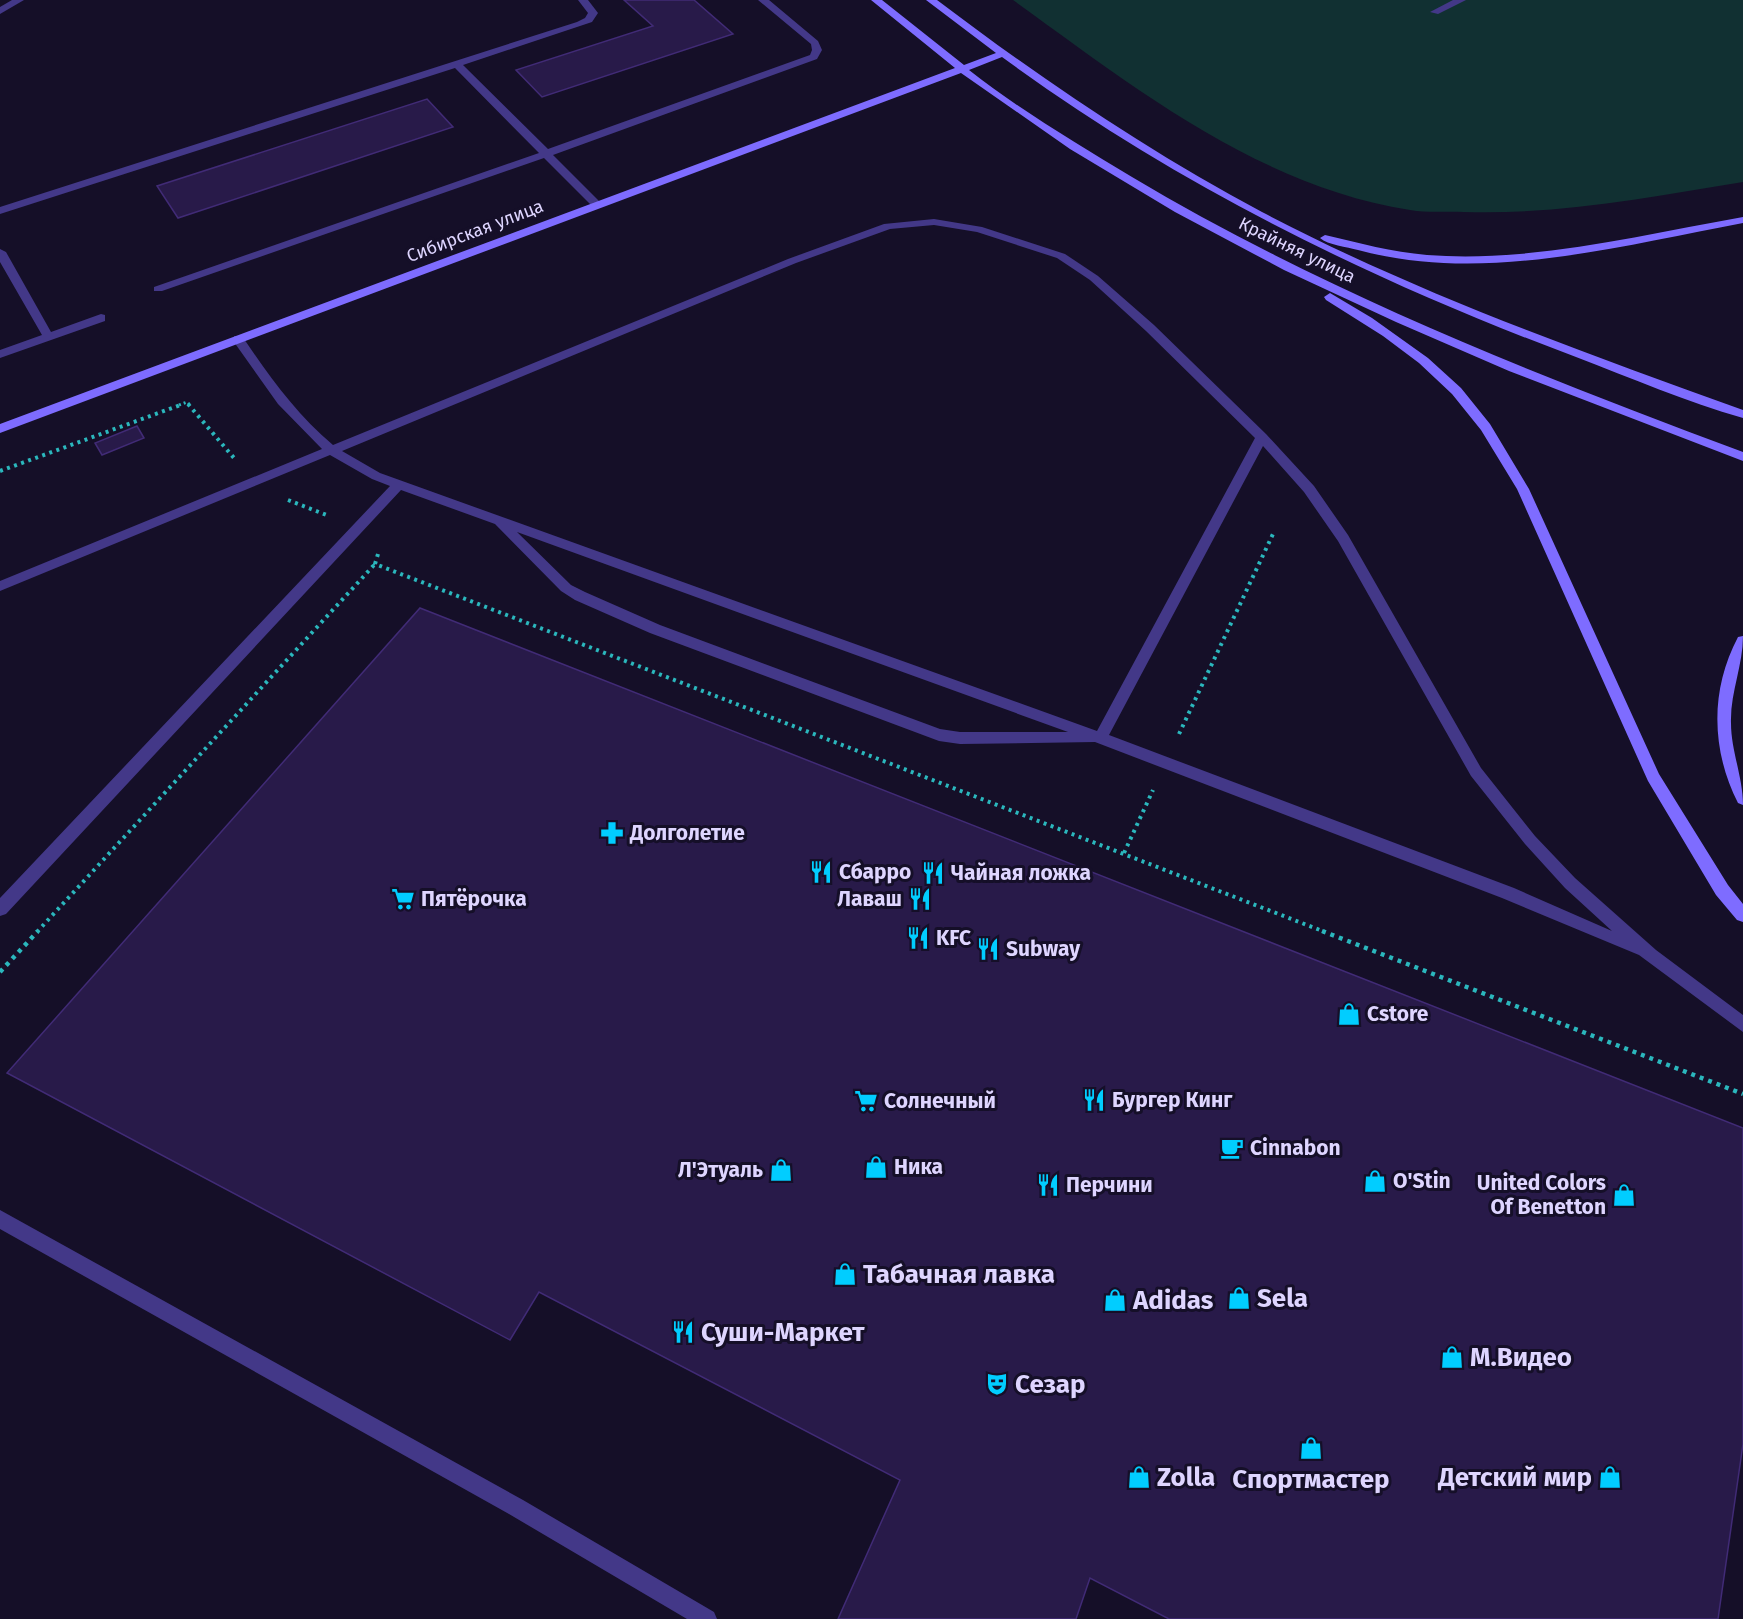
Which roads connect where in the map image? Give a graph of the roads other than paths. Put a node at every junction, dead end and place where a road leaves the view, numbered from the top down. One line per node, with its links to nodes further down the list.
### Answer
1 (19, 0): 7 (lane)
2 (583, 0): 10 (lane)
3 (763, 0): 12 (lane)
4 (876, 0): 11 (main road, Крайняя улица)
5 (931, 0): 9 (main road, Крайняя улица)
6 (1461, 0): 8 (lane)
7 (0, 12)
8 (1435, 12)
9 (1002, 54): 11 (main road, Сибирская улица); 15 (main road, Крайняя улица)
10 (456, 63): 12 (lane); 14 (lane)
11 (964, 68): 13 (main road, Сибирская улица); 17 (main road, Крайняя улица)
12 (545, 154): 13 (lane); 19 (lane)
13 (597, 205): 22 (main road, Сибирская улица)
14 (0, 211)
15 (1259, 214): 16 (main road); 24 (main road, Крайняя улица)
16 (1743, 220)
17 (1222, 233): 28 (main road, Крайняя улица); 36 (main road)
18 (0, 252): 21 (lane)
19 (158, 289)
20 (101, 318): 21 (lane)
21 (48, 336): 23 (lane)
22 (238, 339): 25 (main road, Сибирская улица); 27 (lane)
23 (0, 354)
24 (1743, 414)
25 (0, 429)
26 (1262, 437): 27 (lane); 33 (lane); 37 (lane)
27 (330, 449): 29 (lane); 31 (lane)
28 (1743, 457)
29 (398, 485): 30 (lane); 35 (lane)
30 (498, 521): 33 (lane); 33 (lane)
31 (0, 586)
32 (1743, 641): 34 (main road)
33 (1100, 738): 37 (lane)
34 (1743, 799)
35 (0, 909)
36 (1743, 915)
37 (1650, 955): 38 (lane)
38 (1743, 1025)
39 (0, 1219): 40 (lane)
40 (707, 1619)

